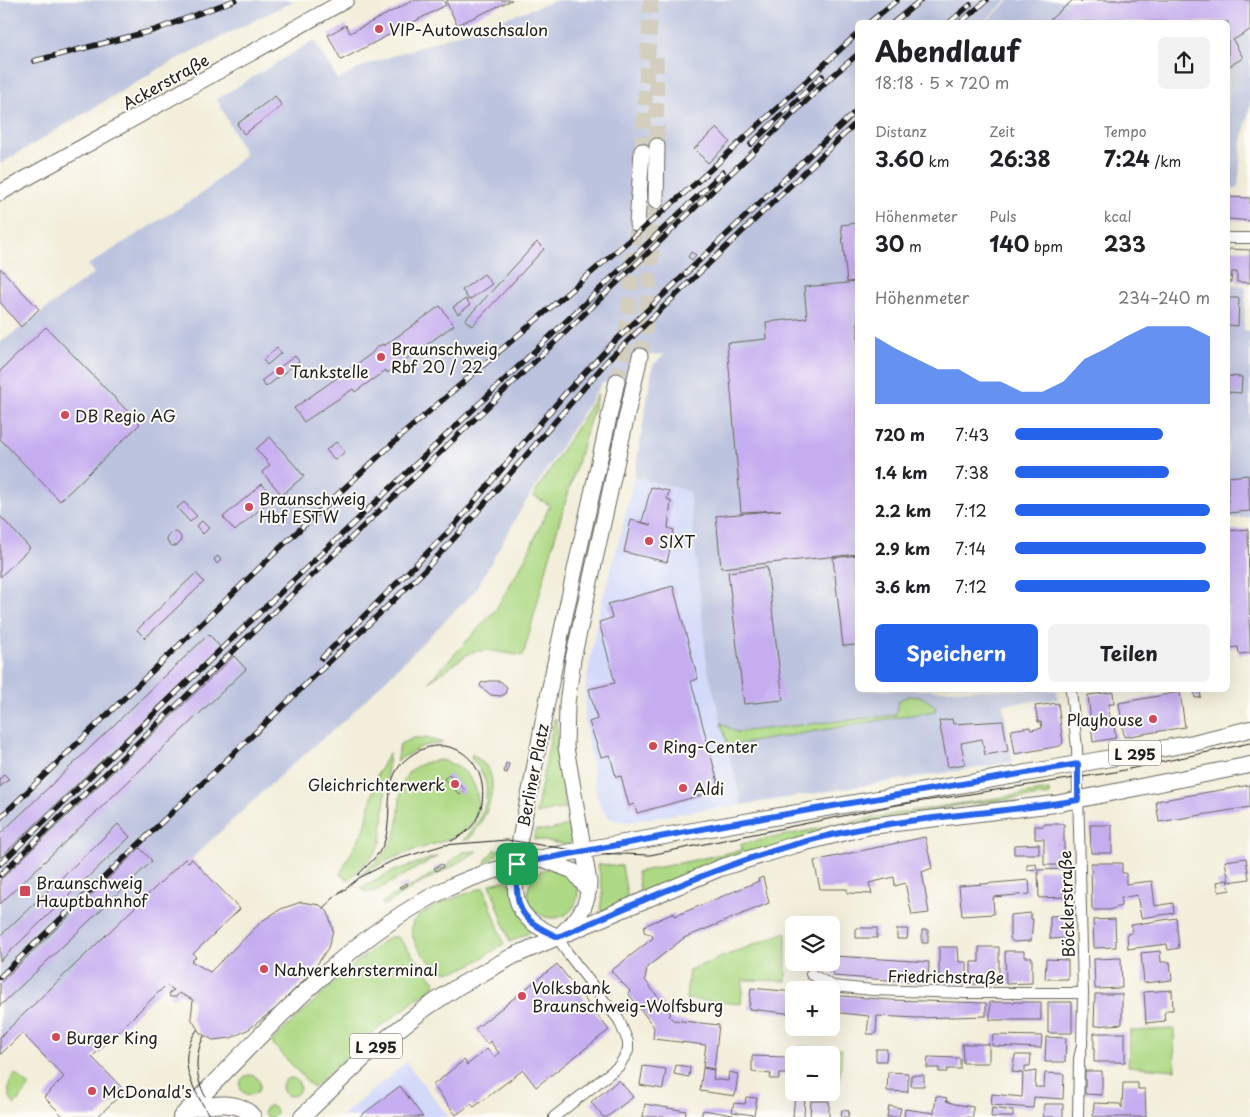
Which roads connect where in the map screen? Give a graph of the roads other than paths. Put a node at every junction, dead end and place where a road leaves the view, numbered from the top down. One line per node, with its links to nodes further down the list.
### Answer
1 (346, 0): 4 (main road, Ackerstraße)
2 (657, 146): 5 (main road)
3 (642, 151): 6 (main road)
4 (0, 193)
5 (656, 201)
6 (637, 224)
7 (1230, 238): 8 (street)
8 (1250, 238)
9 (640, 356): 16 (main road, Berliner Platz)
10 (617, 381): 18 (main road, Berliner Platz)
11 (1071, 692): 13 (street, Böcklerstraße)
12 (1250, 729): 13 (main road, L 295)
13 (1078, 764): 15 (street, Böcklerstraße); 16 (main road, L 295)
14 (1250, 765): 15 (main road, L 295)
15 (1078, 800): 20 (main road, L 295); 22 (street, Böcklerstraße)
16 (584, 850): 17 (main road, L 295); 19 (main road, Berliner Platz)
17 (540, 858): 18 (main road, L 295); 19 (main road)
18 (517, 864): 20 (main road); 23 (main road, L 295)
19 (589, 892): 20 (main road)
20 (558, 937): 25 (main road, L 295); 26 (street)
21 (810, 974): 22 (street, Friedrichstraße)
22 (1083, 993): 27 (street, Böcklerstraße)
23 (183, 1115): 24 (main road)
24 (253, 1117)
25 (302, 1117)
26 (554, 1117)
27 (1078, 1117)

